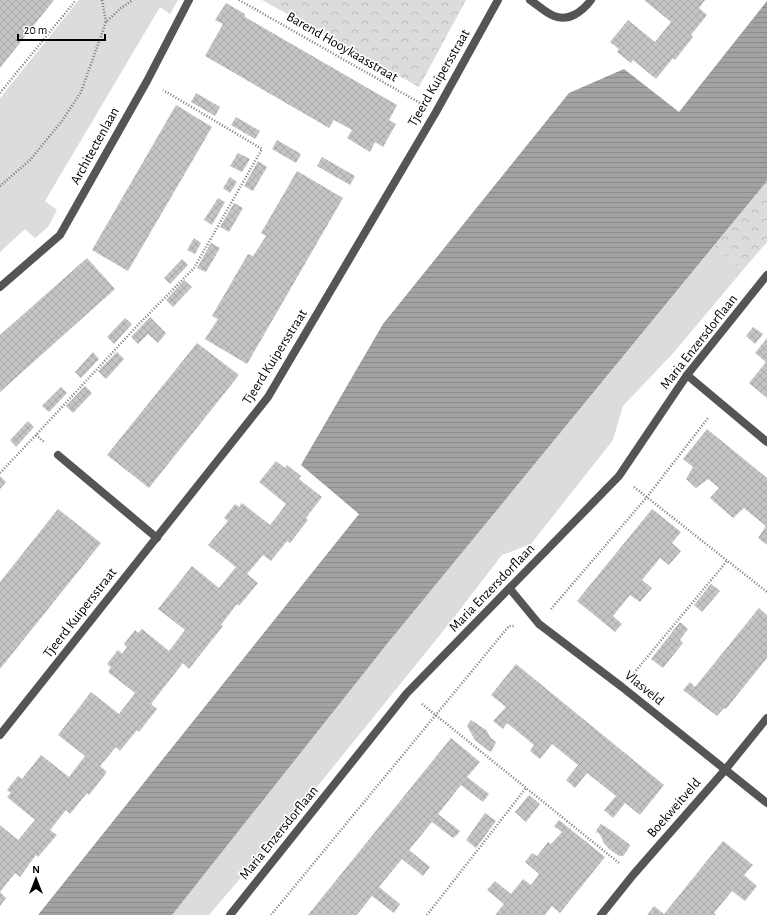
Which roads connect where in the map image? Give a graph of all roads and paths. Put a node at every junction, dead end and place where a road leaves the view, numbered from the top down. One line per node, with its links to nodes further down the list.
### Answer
1 (76, 0): 11 (path)
2 (102, 0): 9 (path)
3 (132, 0): 9 (path)
4 (190, 0): 10 (street, Architectenlaan)
5 (240, 0): 12 (path, Barend Hooykaasstraat)
6 (498, 0): 12 (street, Tjeerd Kuipersstraat)
7 (530, 0): 8 (street)
8 (591, 0)
9 (106, 22): 13 (path)
10 (147, 81): 15 (street, Architectenlaan); 20 (path)
11 (0, 93)
12 (436, 112): 23 (street, Tjeerd Kuipersstraat)
13 (0, 186)
14 (767, 275): 16 (street, Maria Enzersdorflaan)
15 (0, 288)
16 (687, 375): 17 (street); 21 (street, Maria Enzersdorflaan)
17 (720, 404): 18 (street); 22 (path)
18 (767, 442)
19 (58, 455): 23 (street)
20 (0, 473)
21 (619, 476): 22 (path); 25 (street, Maria Enzersdorflaan)
22 (647, 497): 24 (path); 27 (path)
23 (157, 538): 32 (street, Tjeerd Kuipersstraat)
24 (727, 560): 26 (path); 28 (path)
25 (510, 589): 27 (street, Vlasveld); 29 (street, Maria Enzersdorflaan)
26 (767, 592)
27 (539, 624): 28 (street, Vlasveld); 30 (path)
28 (622, 687): 33 (street, Vlasveld)
29 (406, 693): 30 (path); 37 (street, Maria Enzersdorflaan)
30 (436, 715): 34 (path); 38 (path)
31 (767, 718): 33 (street, Boekweitveld)
32 (0, 735)
33 (725, 770): 35 (street, Vlasveld); 36 (street, Boekweitveld)
34 (526, 788): 36 (path); 39 (path)
35 (767, 803)
36 (633, 875): 40 (street, Boekweitveld)
37 (230, 915)
38 (271, 915)
39 (427, 915)
40 (601, 915)

